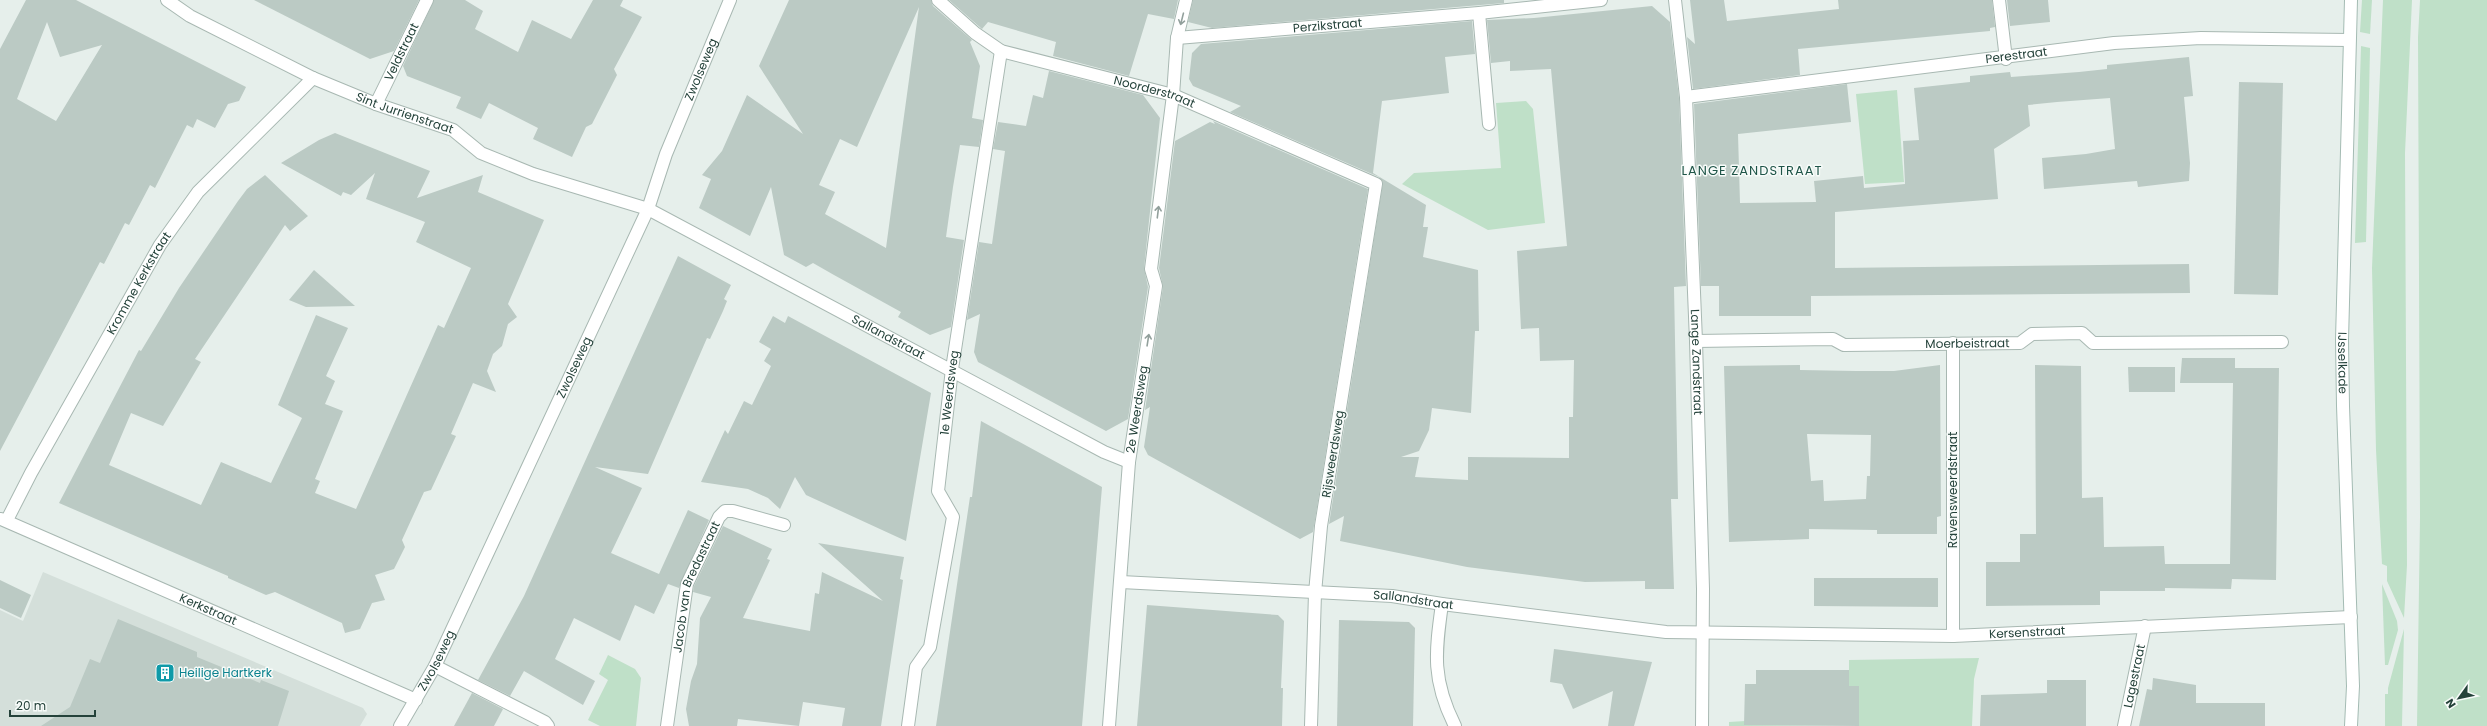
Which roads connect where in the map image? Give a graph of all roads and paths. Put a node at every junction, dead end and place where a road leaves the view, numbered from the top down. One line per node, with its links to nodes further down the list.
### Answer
1 (167, 0): 15 (street, Sint Jurrienstraat)
2 (427, 0): 18 (street, Veldstraat)
3 (730, 0): 21 (street, Zwolseweg)
4 (938, 0): 13 (street, Noorderstraat)
5 (1186, 0): 11 (street, 2e Weerdsweg, one-way to 11)
6 (1601, 0): 10 (street, Perzikstraat)
7 (1675, 0): 17 (street, Lange Zandstraat)
8 (1999, 0): 14 (street)
9 (2351, 0): 12 (street, IJsselkade)
10 (1479, 13): 11 (street, Perzikstraat); 19 (street)
11 (1177, 38): 16 (street, 2e Weerdsweg)
12 (2349, 40): 14 (street, Perestraat); 32 (street, IJsselkade)
13 (1001, 51): 16 (street, Noorderstraat); 25 (street, 1e Weerdsweg)
14 (2006, 58): 17 (street, Perestraat)
15 (313, 78): 18 (street, Sint Jurrienstraat); 27 (street, Kromme Kerkstraat)
16 (1173, 95): 20 (street, Noorderstraat); 26 (street, 2e Weerdsweg, one-way to 16)
17 (1686, 97): 22 (street, Lange Zandstraat)
18 (376, 104): 21 (street, Sint Jurrienstraat)
19 (1489, 124)
20 (1376, 184): 30 (street, Rijsweerdsweg)
21 (648, 209): 25 (street, Sallandstraat); 36 (street, Zwolseweg)
22 (1696, 341): 24 (street, Moerbeistraat); 34 (street, Lange Zandstraat)
23 (2282, 342): 24 (street, Moerbeistraat)
24 (1953, 343): 35 (street, Ravensweerdstraat)
25 (952, 369): 26 (street, Sallandstraat); 41 (street, 1e Weerdsweg)
26 (1129, 462): 29 (street, 2e Weerdsweg)
27 (4, 520): 37 (street, Kerkstraat)
28 (784, 525): 40 (street, Jacob van Bredastraat)
29 (1122, 582): 30 (street, Sallandstraat); 42 (street, 2e Weerdsweg)
30 (1315, 593): 31 (street, Sallandstraat); 43 (street, Rijsweerdsweg)
31 (1442, 604): 34 (street, Sallandstraat); 44 (street)
32 (2351, 617): 33 (street, Kersenstraat); 47 (street, IJsselkade)
33 (2145, 626): 35 (street, Kersenstraat); 46 (street, Lagestraat)
34 (1703, 633): 35 (street, Kersenstraat); 45 (street, Lange Zandstraat)
35 (1953, 636)
36 (435, 666): 37 (street, Zwolseweg); 39 (street)
37 (416, 700): 38 (street, Zwolseweg)
38 (400, 726)
39 (548, 726)
40 (667, 726)
41 (908, 726)
42 (1109, 726)
43 (1311, 726)
44 (1455, 726)
45 (1702, 726)
46 (2124, 726)
47 (2351, 726)

